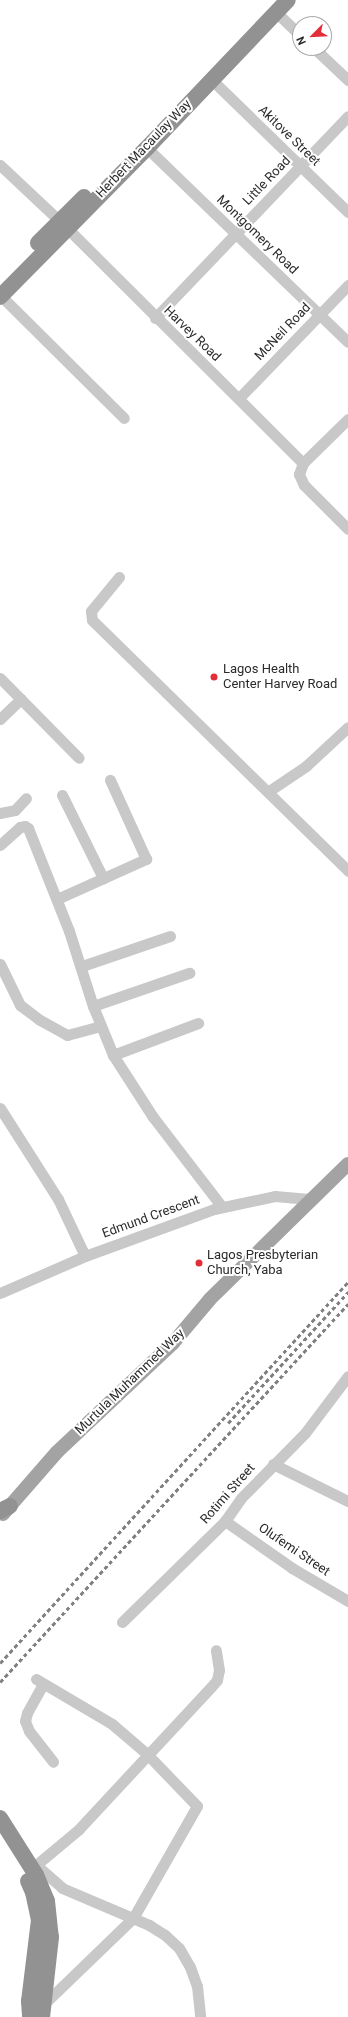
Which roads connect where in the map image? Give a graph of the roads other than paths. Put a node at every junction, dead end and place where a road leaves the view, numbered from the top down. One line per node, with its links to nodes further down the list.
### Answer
1 (288, 0): 2 (highway, Herbert Macaulay Way)
2 (275, 6): 3 (street); 5 (highway, Herbert Macaulay Way); 12 (highway, Herbert Macaulay Way)
3 (292, 26)
4 (322, 56): 6 (street)
5 (211, 79): 8 (highway, Herbert Macaulay Way); 10 (street, Akitove Street)
6 (348, 80)
7 (348, 116): 10 (street, Little Road)
8 (147, 148): 12 (highway, Herbert Macaulay Way); 13 (street, Montgomery Road)
9 (0, 165): 12 (street, Harvey Road)
10 (300, 167): 11 (street, Akitove Street); 13 (street, Little Road)
11 (348, 212)
12 (63, 224): 15 (highway, Herbert Macaulay Way); 17 (street, Harvey Road)
13 (236, 234): 16 (street, Montgomery Road); 17 (street, Little Road)
14 (348, 285): 16 (street, McNeil Road)
15 (0, 293): 20 (street)
16 (320, 315): 18 (street, Montgomery Road); 19 (street, McNeil Road)
17 (155, 318): 19 (street, Harvey Road)
18 (348, 342)
19 (239, 398): 22 (street, Harvey Road)
20 (124, 418)
21 (348, 419): 22 (street)
22 (303, 463): 23 (street)
23 (348, 530)
24 (119, 577): 31 (street)
25 (0, 678): 26 (street)
26 (21, 699): 27 (street); 29 (street)
27 (0, 719)
28 (348, 727): 31 (street)
29 (79, 758)
30 (110, 780): 37 (street)
31 (269, 791): 36 (street)
32 (62, 795): 37 (street)
33 (26, 798): 34 (street)
34 (0, 813)
35 (0, 845): 38 (street)
36 (348, 870)
37 (103, 878): 38 (street)
38 (58, 899): 41 (street)
39 (170, 936): 41 (street)
40 (0, 964): 45 (street)
41 (82, 966): 43 (street)
42 (189, 973): 43 (street)
43 (93, 1006): 45 (street)
44 (198, 1023): 46 (street)
45 (100, 1026): 46 (street)
46 (113, 1054): 50 (street)
47 (0, 1108): 51 (street)
48 (348, 1164): 49 (main road, Murtula Muhammed Way)
49 (316, 1193): 50 (street, Edmund Crescent); 56 (main road, Murtula Muhammed Way)
50 (222, 1207): 51 (street, Edmund Crescent)
51 (86, 1256): 52 (street, Edmund Crescent)
52 (0, 1293)
53 (348, 1376): 54 (street, Rotimi Street)
54 (273, 1464): 55 (street); 57 (street, Rotimi Street)
55 (348, 1501)
56 (3, 1511)
57 (225, 1520): 58 (street, Olufemi Street); 59 (street, Rotimi Street)
58 (348, 1601)
59 (122, 1622)
60 (216, 1650): 61 (street)
61 (148, 1754): 62 (street); 65 (street); 66 (street)
62 (53, 1762)
63 (0, 1818): 65 (highway)
64 (0, 1838): 67 (highway)
65 (32, 1864): 66 (street); 67 (highway)
66 (133, 1918): 67 (street); 69 (street)
67 (38, 2012): 68 (highway)
68 (24, 2017)
69 (200, 2017)

